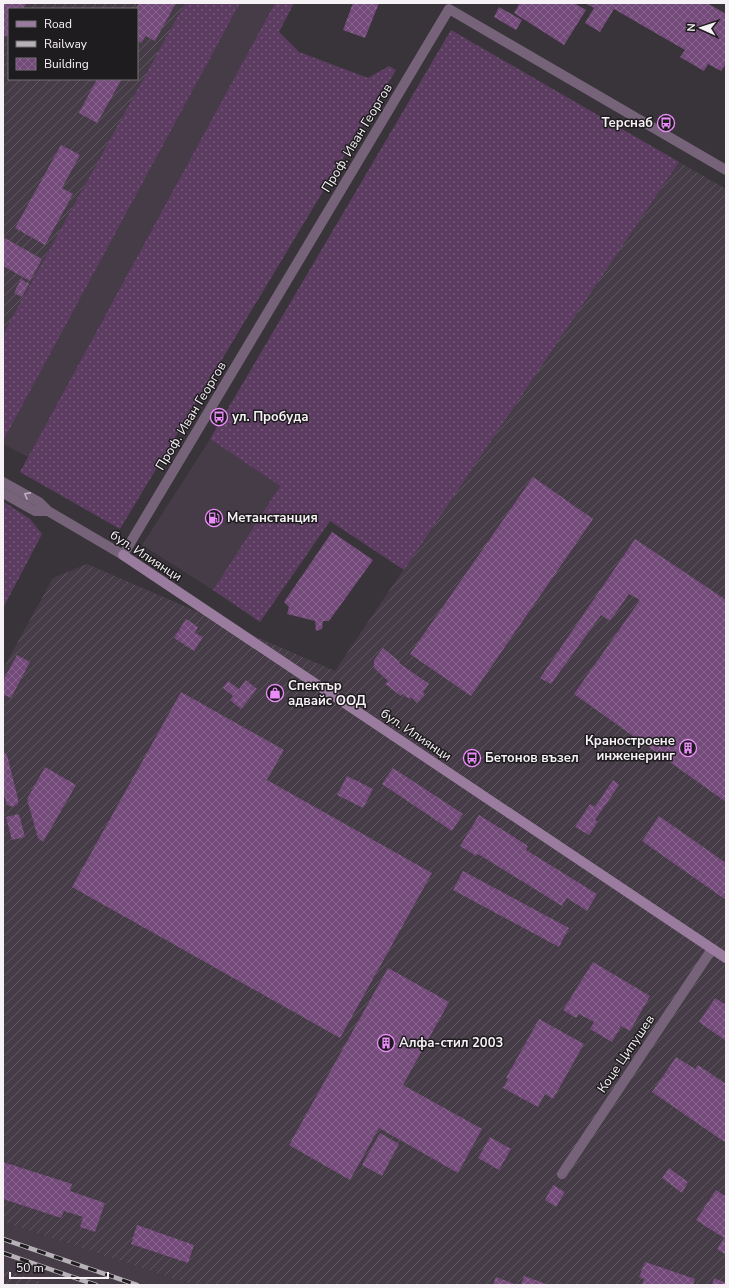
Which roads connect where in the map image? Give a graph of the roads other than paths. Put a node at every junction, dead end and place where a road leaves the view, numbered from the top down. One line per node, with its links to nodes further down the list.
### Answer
1 (726, 170): 5 (street, Проф. Иван Георгов)
2 (3, 482): 4 (street, бул. Илиянци, one-way to 2)
3 (3, 493): 4 (street, бул. Илиянци)
4 (48, 511): 5 (street, бул. Илиянци)
5 (123, 555): 6 (street, бул. Илиянци)
6 (712, 949): 7 (street, бул. Илиянци); 8 (street, Коце Ципушев)
7 (726, 958)
8 (562, 1174)

